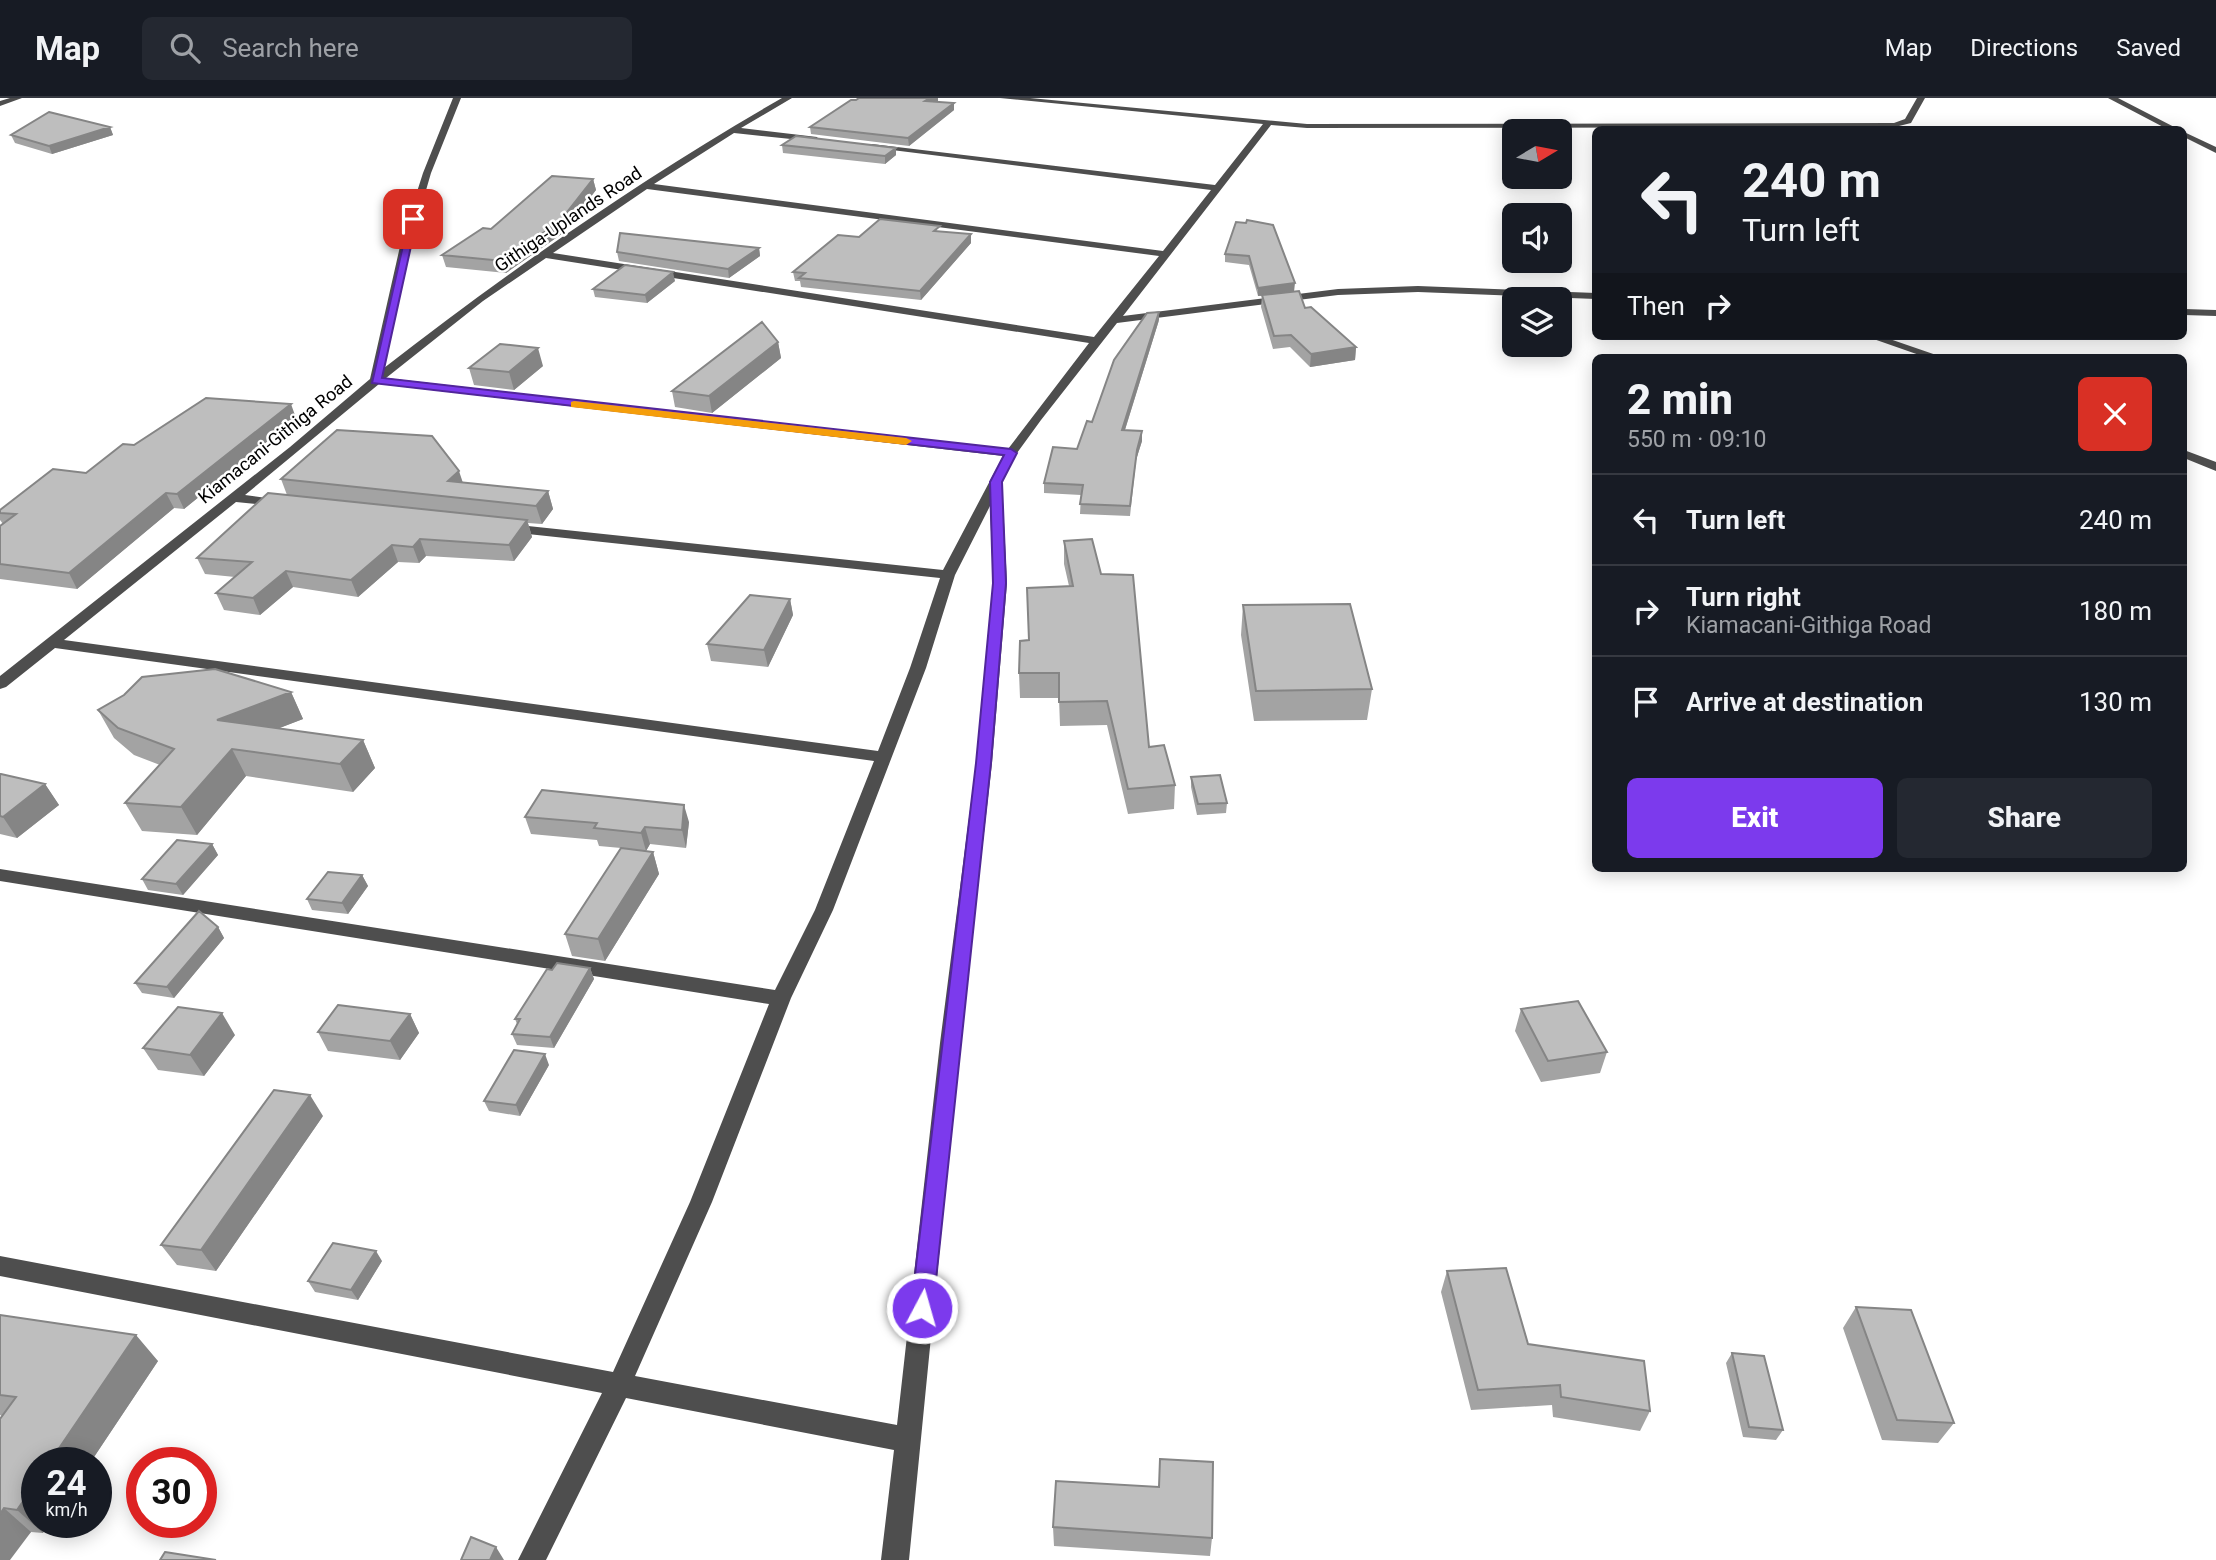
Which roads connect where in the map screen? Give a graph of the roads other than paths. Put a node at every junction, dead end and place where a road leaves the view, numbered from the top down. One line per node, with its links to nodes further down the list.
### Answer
1 (19, 98): 7 (street)
2 (457, 98): 28 (street, Kiamacani-Githiga Road)
3 (788, 98): 12 (street, Githiga-Uplands Road)
4 (1004, 98): 8 (street)
5 (1921, 98): 9 (street)
6 (2112, 98): 10 (street)
7 (0, 104)
8 (1268, 124): 11 (street); 18 (street)
9 (1875, 126)
10 (2168, 126)
11 (1592, 127)
12 (733, 130): 14 (street); 17 (street, Githiga-Uplands Road)
13 (2187, 136): 16 (street)
14 (827, 141)
15 (866, 146): 18 (street)
16 (2216, 150)
17 (645, 186): 19 (street); 20 (street, Githiga-Uplands Road)
18 (1218, 188): 19 (street)
19 (1166, 254): 24 (street)
20 (544, 255): 26 (street); 28 (street, Githiga-Uplands Road)
21 (1592, 296): 24 (street)
22 (2187, 312): 23 (street)
23 (2216, 313)
24 (1113, 320): 26 (street)
25 (1883, 340): 27 (street)
26 (1097, 341): 29 (street)
27 (1927, 354)
28 (376, 380): 29 (street); 33 (street, Kiamacani-Githiga Road)
29 (1011, 453): 32 (street)
30 (2187, 455): 31 (street)
31 (2216, 467)
32 (996, 482): 36 (street); 44 (street)
33 (233, 498): 34 (street); 37 (street, Kiamacani-Githiga Road)
34 (302, 506)
35 (494, 526): 36 (street)
36 (948, 575): 39 (street)
37 (52, 643): 38 (street, Kiamacani-Githiga Road); 39 (street)
38 (0, 684)
39 (883, 757): 41 (street)
40 (0, 875): 41 (street)
41 (781, 998): 43 (street)
42 (0, 1265): 43 (street)
43 (619, 1385): 44 (street); 45 (street)
44 (908, 1440): 46 (street)
45 (531, 1560)
46 (895, 1560)

